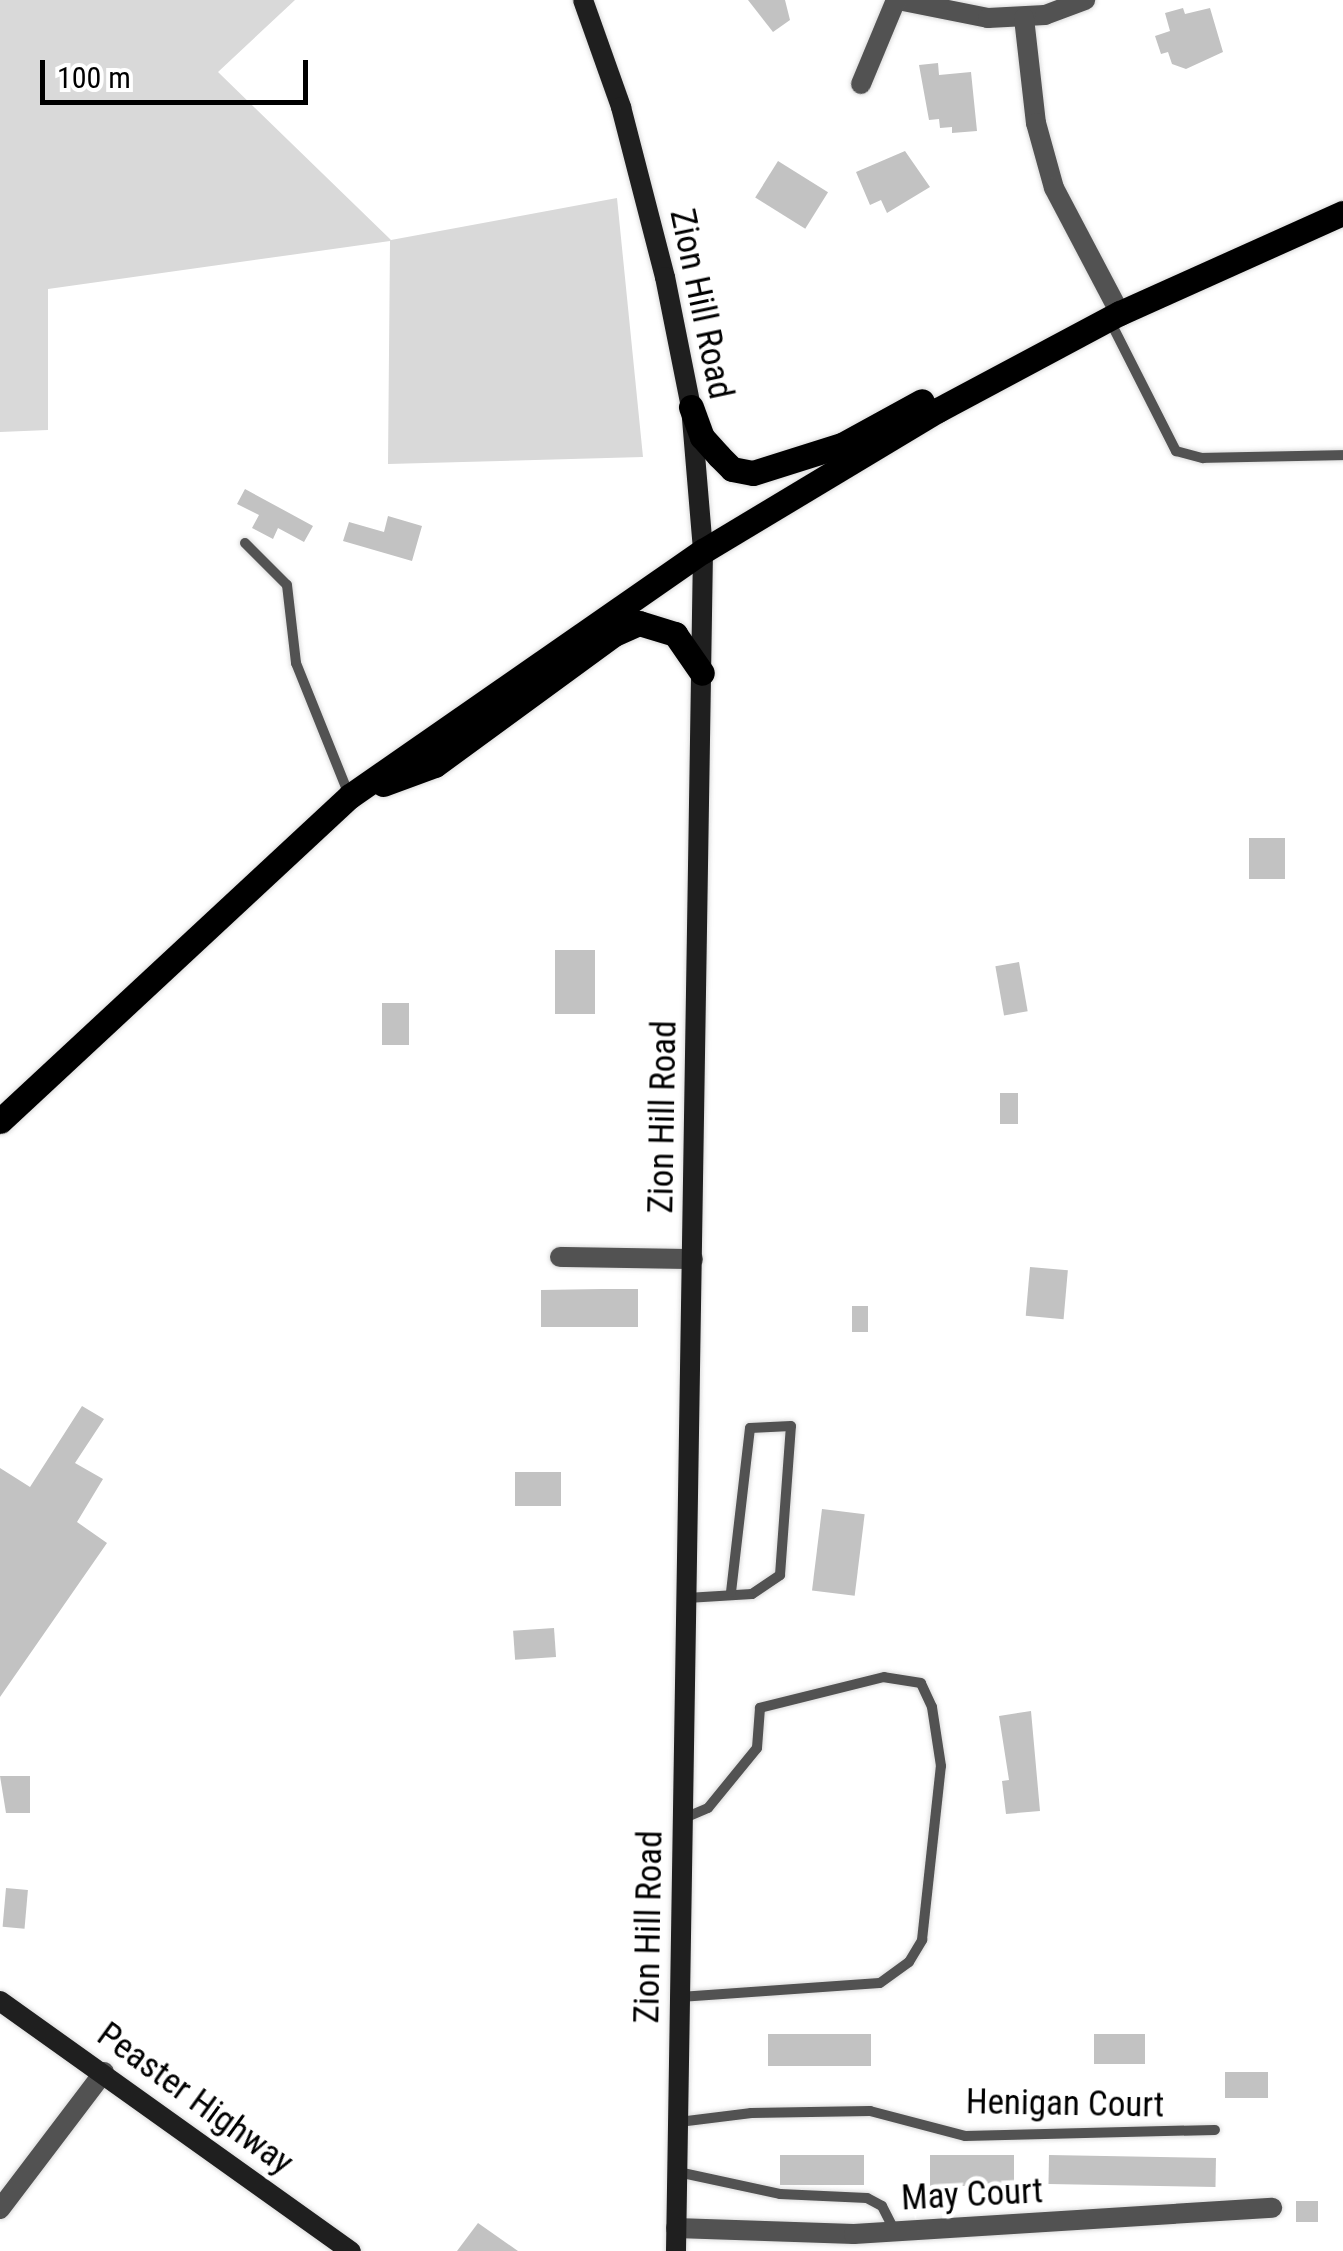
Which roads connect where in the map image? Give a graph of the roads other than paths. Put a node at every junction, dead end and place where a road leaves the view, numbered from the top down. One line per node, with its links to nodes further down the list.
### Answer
1 (583, 0): 8 (main road, Zion Hill Road)
2 (897, 0): 4 (street); 5 (street)
3 (1085, 0): 4 (street)
4 (1024, 18): 7 (street)
5 (861, 84)
6 (1343, 213): 7 (main road)
7 (1115, 317): 8 (main road); 9 (lane); 11 (main road)
8 (690, 408): 11 (main road, Zion Hill Road)
9 (1343, 455)
10 (245, 543): 13 (lane)
11 (703, 551): 12 (main road, Zion Hill Road); 13 (main road)
12 (702, 673): 13 (main road); 16 (main road, Zion Hill Road)
13 (350, 796): 14 (main road)
14 (0, 1121)
15 (560, 1257): 16 (street)
16 (693, 1260): 18 (main road, Zion Hill Road)
17 (731, 1592): 17 (lane); 18 (lane)
18 (687, 1598): 19 (main road, Zion Hill Road)
19 (684, 1818): 20 (main road, Zion Hill Road); 20 (lane)
20 (679, 1997): 23 (main road, Zion Hill Road)
21 (0, 2001): 22 (main road, Peaster Highway)
22 (104, 2072): 27 (street); 30 (main road, Peaster Highway)
23 (678, 2122): 24 (lane, Henigan Court); 25 (main road, Zion Hill Road)
24 (1215, 2130)
25 (677, 2172): 28 (main road, Zion Hill Road); 29 (lane)
26 (1272, 2208): 29 (street, May Court)
27 (0, 2209)
28 (676, 2228): 29 (street, May Court); 31 (main road, Zion Hill Road)
29 (894, 2232)
30 (351, 2251)
31 (676, 2251)

